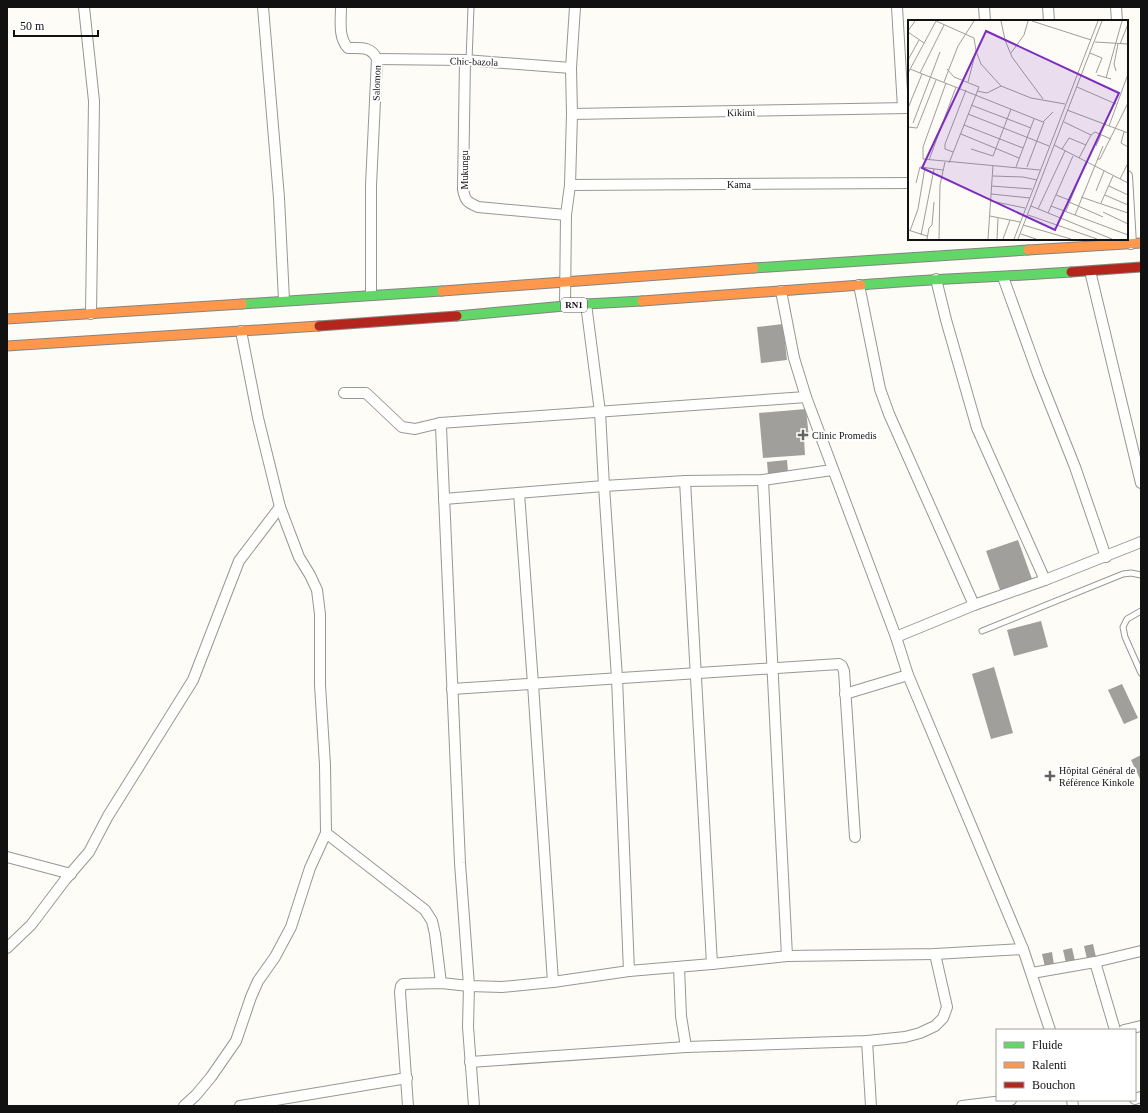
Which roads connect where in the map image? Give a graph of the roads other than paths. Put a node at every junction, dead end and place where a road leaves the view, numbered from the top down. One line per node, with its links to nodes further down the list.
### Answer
1 (84, 7): 35 (street)
2 (264, 7): 32 (street)
3 (341, 7): 13 (street, Salomon)
4 (471, 7): 14 (lane)
5 (575, 7): 15 (street)
6 (897, 7): 16 (street)
7 (984, 7): 10 (street)
8 (1048, 7): 11 (street)
9 (1116, 7): 12 (street)
10 (985, 20)
11 (1049, 20)
12 (1117, 20)
13 (377, 59): 14 (street, Chic-bazola); 31 (street, Salomon)
14 (467, 60): 15 (street, Chic-bazola); 21 (street, Mukungu)
15 (571, 68): 17 (street)
16 (906, 108): 17 (street, Kikimi)
17 (572, 114): 20 (street)
18 (908, 184): 20 (street, Kama)
19 (1128, 184): 23 (street)
20 (570, 185): 21 (street)
21 (566, 215): 28 (street)
22 (1060, 243): 23 (highway, RN1); 28 (highway, RN1)
23 (1136, 244)
24 (1141, 268): 25 (highway, RN1)
25 (1090, 271): 26 (highway, RN1); 46 (street)
26 (1003, 277): 27 (highway, RN1); 52 (street)
27 (936, 279): 29 (highway, RN1); 54 (street)
28 (565, 283): 31 (highway, RN1); 34 (street)
29 (859, 285): 30 (highway, RN1); 55 (street)
30 (781, 291): 33 (highway, RN1); 40 (street)
31 (370, 295): 32 (highway, RN1)
32 (284, 300): 35 (highway, RN1)
33 (586, 304): 34 (highway, RN1); 41 (street)
34 (565, 306): 37 (highway, RN1)
35 (91, 314): 36 (highway, RN1)
36 (7, 319)
37 (241, 331): 38 (highway, RN1); 50 (street)
38 (7, 346)
39 (344, 393): 42 (street)
40 (806, 397): 41 (street); 43 (street)
41 (600, 412): 42 (street); 47 (street)
42 (440, 423): 49 (street)
43 (832, 470): 44 (street); 58 (street)
44 (763, 480): 45 (street); 59 (street)
45 (686, 482): 47 (street); 60 (street)
46 (1141, 483)
47 (604, 486): 48 (street); 63 (street)
48 (519, 493): 49 (street); 64 (street)
49 (444, 499): 65 (street)
50 (280, 507): 67 (street); 70 (street)
51 (1141, 542): 52 (street)
52 (1106, 557): 54 (street)
53 (1141, 575): 57 (lane)
54 (1045, 580): 55 (street)
55 (974, 605): 58 (street)
56 (1141, 611): 61 (lane)
57 (982, 631)
58 (896, 637): 62 (street)
59 (773, 667): 60 (street); 66 (street); 75 (street)
60 (696, 672): 63 (street); 77 (street)
61 (1141, 673)
62 (908, 675): 66 (street); 72 (street)
63 (617, 678): 64 (street); 79 (street)
64 (533, 684): 65 (street); 81 (street)
65 (452, 689): 83 (street)
66 (845, 694): 68 (street)
67 (326, 832): 82 (street); 93 (street)
68 (855, 837)
69 (7, 857): 70 (street)
70 (71, 874): 71 (street)
71 (7, 948)
72 (1023, 949): 74 (street); 80 (street)
73 (1141, 951): 76 (street)
74 (935, 954): 75 (street); 88 (street)
75 (787, 956): 77 (street)
76 (1095, 962): 80 (street); 86 (street)
77 (712, 964): 78 (street)
78 (679, 967): 79 (street); 89 (street)
79 (629, 971): 81 (street)
80 (1032, 973): 85 (street)
81 (553, 982): 83 (street)
82 (441, 983): 83 (street); 91 (street)
83 (469, 986): 90 (street)
84 (1141, 1026): 87 (street)
85 (1050, 1029)
86 (1115, 1029)
87 (1128, 1029)
88 (867, 1041): 89 (street); 97 (street)
89 (686, 1048): 90 (street)
90 (470, 1062): 96 (street)
91 (407, 1078): 94 (street); 95 (street)
92 (1003, 1101): 98 (street)
93 (184, 1106)
94 (240, 1106)
95 (408, 1106)
96 (474, 1106)
97 (871, 1106)
98 (962, 1106)

